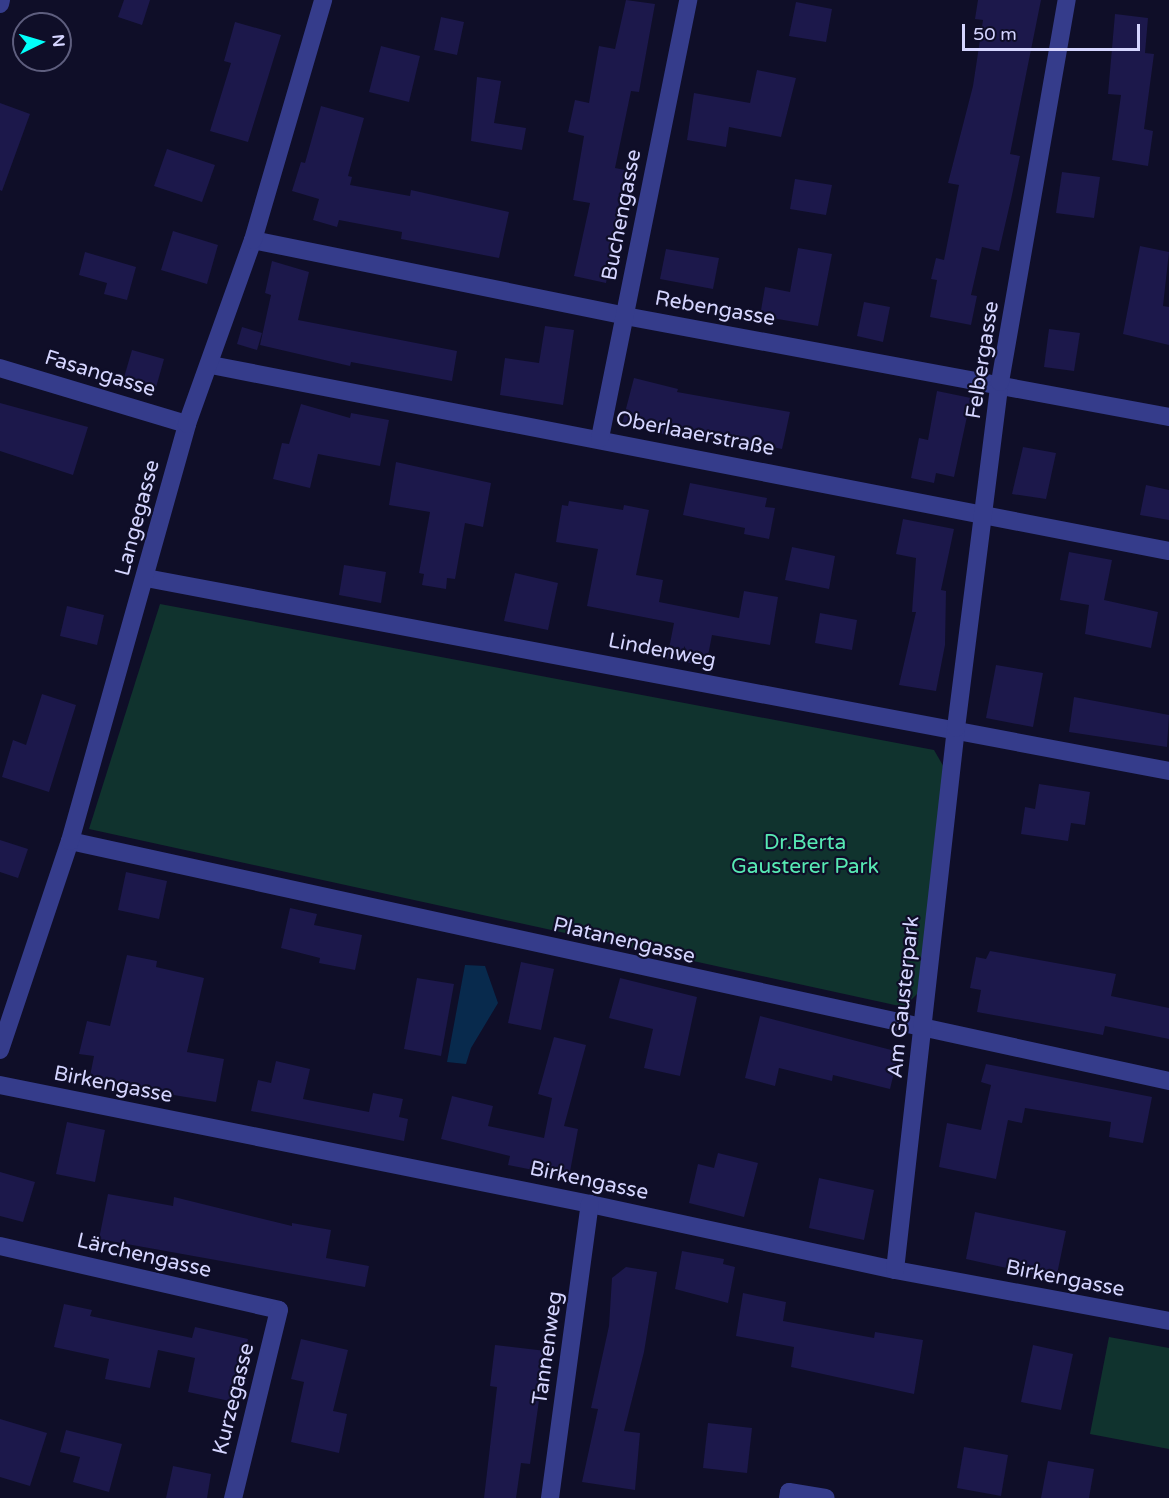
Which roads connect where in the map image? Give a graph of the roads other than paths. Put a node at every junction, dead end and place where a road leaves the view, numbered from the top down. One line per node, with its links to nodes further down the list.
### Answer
1 (2, 0): 5 (street)
2 (323, 0): 6 (street, Langegasse)
3 (688, 0): 7 (street, Buchengasse)
4 (1067, 0): 10 (street, Felbergasse)
5 (0, 4)
6 (253, 240): 7 (street, Rebengasse); 8 (street, Langegasse)
7 (625, 316): 10 (street, Rebengasse); 13 (street, Buchengasse)
8 (211, 365): 12 (street, Langegasse); 13 (street, Oberlaaerstraße)
9 (0, 368): 12 (street, Fasangasse)
10 (1000, 382): 11 (street, Rebengasse); 14 (street, Felbergasse)
11 (1169, 417)
12 (187, 424): 16 (street, Langegasse)
13 (600, 438): 14 (street, Oberlaaerstraße)
14 (983, 516): 15 (street, Oberlaaerstraße); 17 (street, Felbergasse)
15 (1169, 551)
16 (146, 578): 17 (street, Lindenweg); 19 (street, Langegasse)
17 (956, 728): 18 (street, Lindenweg); 20 (street, Am Gausterpark)
18 (1169, 771)
19 (70, 841): 20 (street, Platanengasse); 21 (street, Langegasse)
20 (923, 1030): 22 (street, Platanengasse); 26 (street, Am Gausterpark)
21 (0, 1050)
22 (1169, 1081)
23 (0, 1085): 24 (street, Birkengasse)
24 (590, 1204): 26 (street, Birkengasse); 30 (street, Tannenweg)
25 (0, 1246): 27 (street, Lärchengasse)
26 (895, 1270): 28 (street, Birkengasse)
27 (279, 1311): 29 (street, Kurzegasse)
28 (1169, 1321)
29 (233, 1498)
30 (550, 1498)
31 (788, 1498): 32 (street)
32 (826, 1498)

